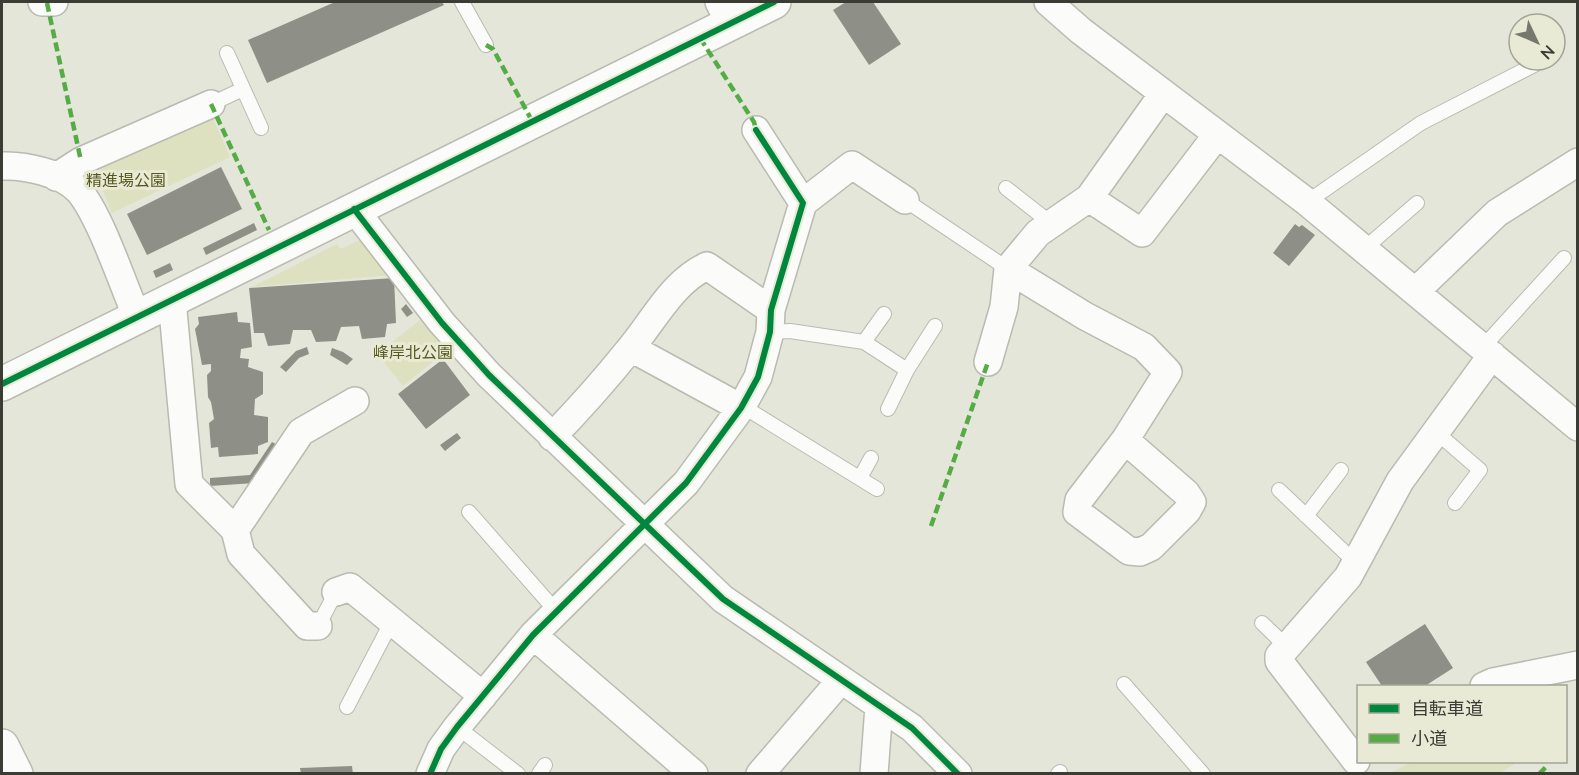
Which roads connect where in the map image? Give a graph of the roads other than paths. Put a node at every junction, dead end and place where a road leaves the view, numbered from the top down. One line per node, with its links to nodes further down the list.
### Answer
1 (42, 2): 2 (street)
2 (54, 2)
3 (462, 2): 7 (lane)
4 (774, 2): 6 (street)
5 (1048, 2): 11 (street)
6 (725, 12): 25 (street)
7 (486, 45)
8 (227, 52): 10 (lane)
9 (1510, 72): 22 (lane)
10 (243, 89): 12 (lane); 13 (lane)
11 (1163, 94): 15 (street); 20 (street)
12 (211, 104): 18 (street)
13 (261, 128)
14 (756, 130): 23 (street)
15 (1217, 135): 20 (street); 22 (street)
16 (1578, 162): 30 (street)
17 (2, 166): 18 (street)
18 (56, 177): 33 (street)
19 (1006, 188): 26 (lane)
20 (1089, 198): 26 (street)
21 (905, 200): 23 (street); 29 (lane)
22 (1307, 202): 27 (street)
23 (803, 203): 34 (street)
24 (1417, 203): 27 (lane)
25 (354, 209): 31 (street); 47 (street)
26 (1052, 224): 29 (street)
27 (1364, 249): 30 (street)
28 (1564, 258): 38 (lane)
29 (1008, 269): 39 (street); 48 (street)
30 (1416, 291): 38 (street)
31 (172, 300): 33 (street); 58 (street)
32 (884, 314): 36 (lane)
33 (136, 317): 41 (street)
34 (770, 321): 36 (lane); 37 (street); 43 (street)
35 (935, 326): 40 (lane)
36 (864, 342): 40 (lane)
37 (631, 348): 43 (street); 47 (street)
38 (1488, 351): 45 (street); 46 (street)
39 (988, 362)
40 (908, 370): 44 (lane)
41 (2, 384)
42 (355, 401): 58 (street)
43 (741, 408): 51 (lane); 57 (street)
44 (888, 409)
45 (1578, 427)
46 (1436, 432): 54 (lane); 59 (street)
47 (552, 437): 57 (street)
48 (1125, 440)
49 (871, 458): 51 (lane)
50 (1341, 470): 56 (lane)
51 (860, 478): 52 (lane)
52 (877, 489)
53 (1279, 490): 56 (lane)
54 (1455, 503)
55 (469, 512): 61 (lane)
56 (1306, 516): 59 (lane)
57 (643, 524): 61 (street); 68 (street)
58 (235, 530): 64 (street)
59 (1355, 562): 66 (street)
60 (336, 592): 62 (street); 64 (lane)
61 (556, 612): 65 (street)
62 (392, 621): 71 (street); 73 (lane)
63 (1262, 623): 66 (lane)
64 (318, 626)
65 (534, 635): 71 (street); 80 (street)
66 (1287, 647): 76 (street)
67 (1578, 665): 70 (street)
68 (841, 680): 72 (street); 81 (street)
69 (1124, 684): 84 (lane)
70 (1487, 685)
71 (483, 696): 74 (street)
72 (879, 706): 82 (street); 83 (street)
73 (346, 707)
74 (457, 727): 78 (street); 79 (lane)
75 (2, 747): 77 (street)
76 (1350, 765)
77 (16, 774)
78 (430, 774)
79 (518, 774)
80 (694, 774)
81 (760, 774)
82 (874, 774)
83 (958, 774)
84 (1203, 774)

